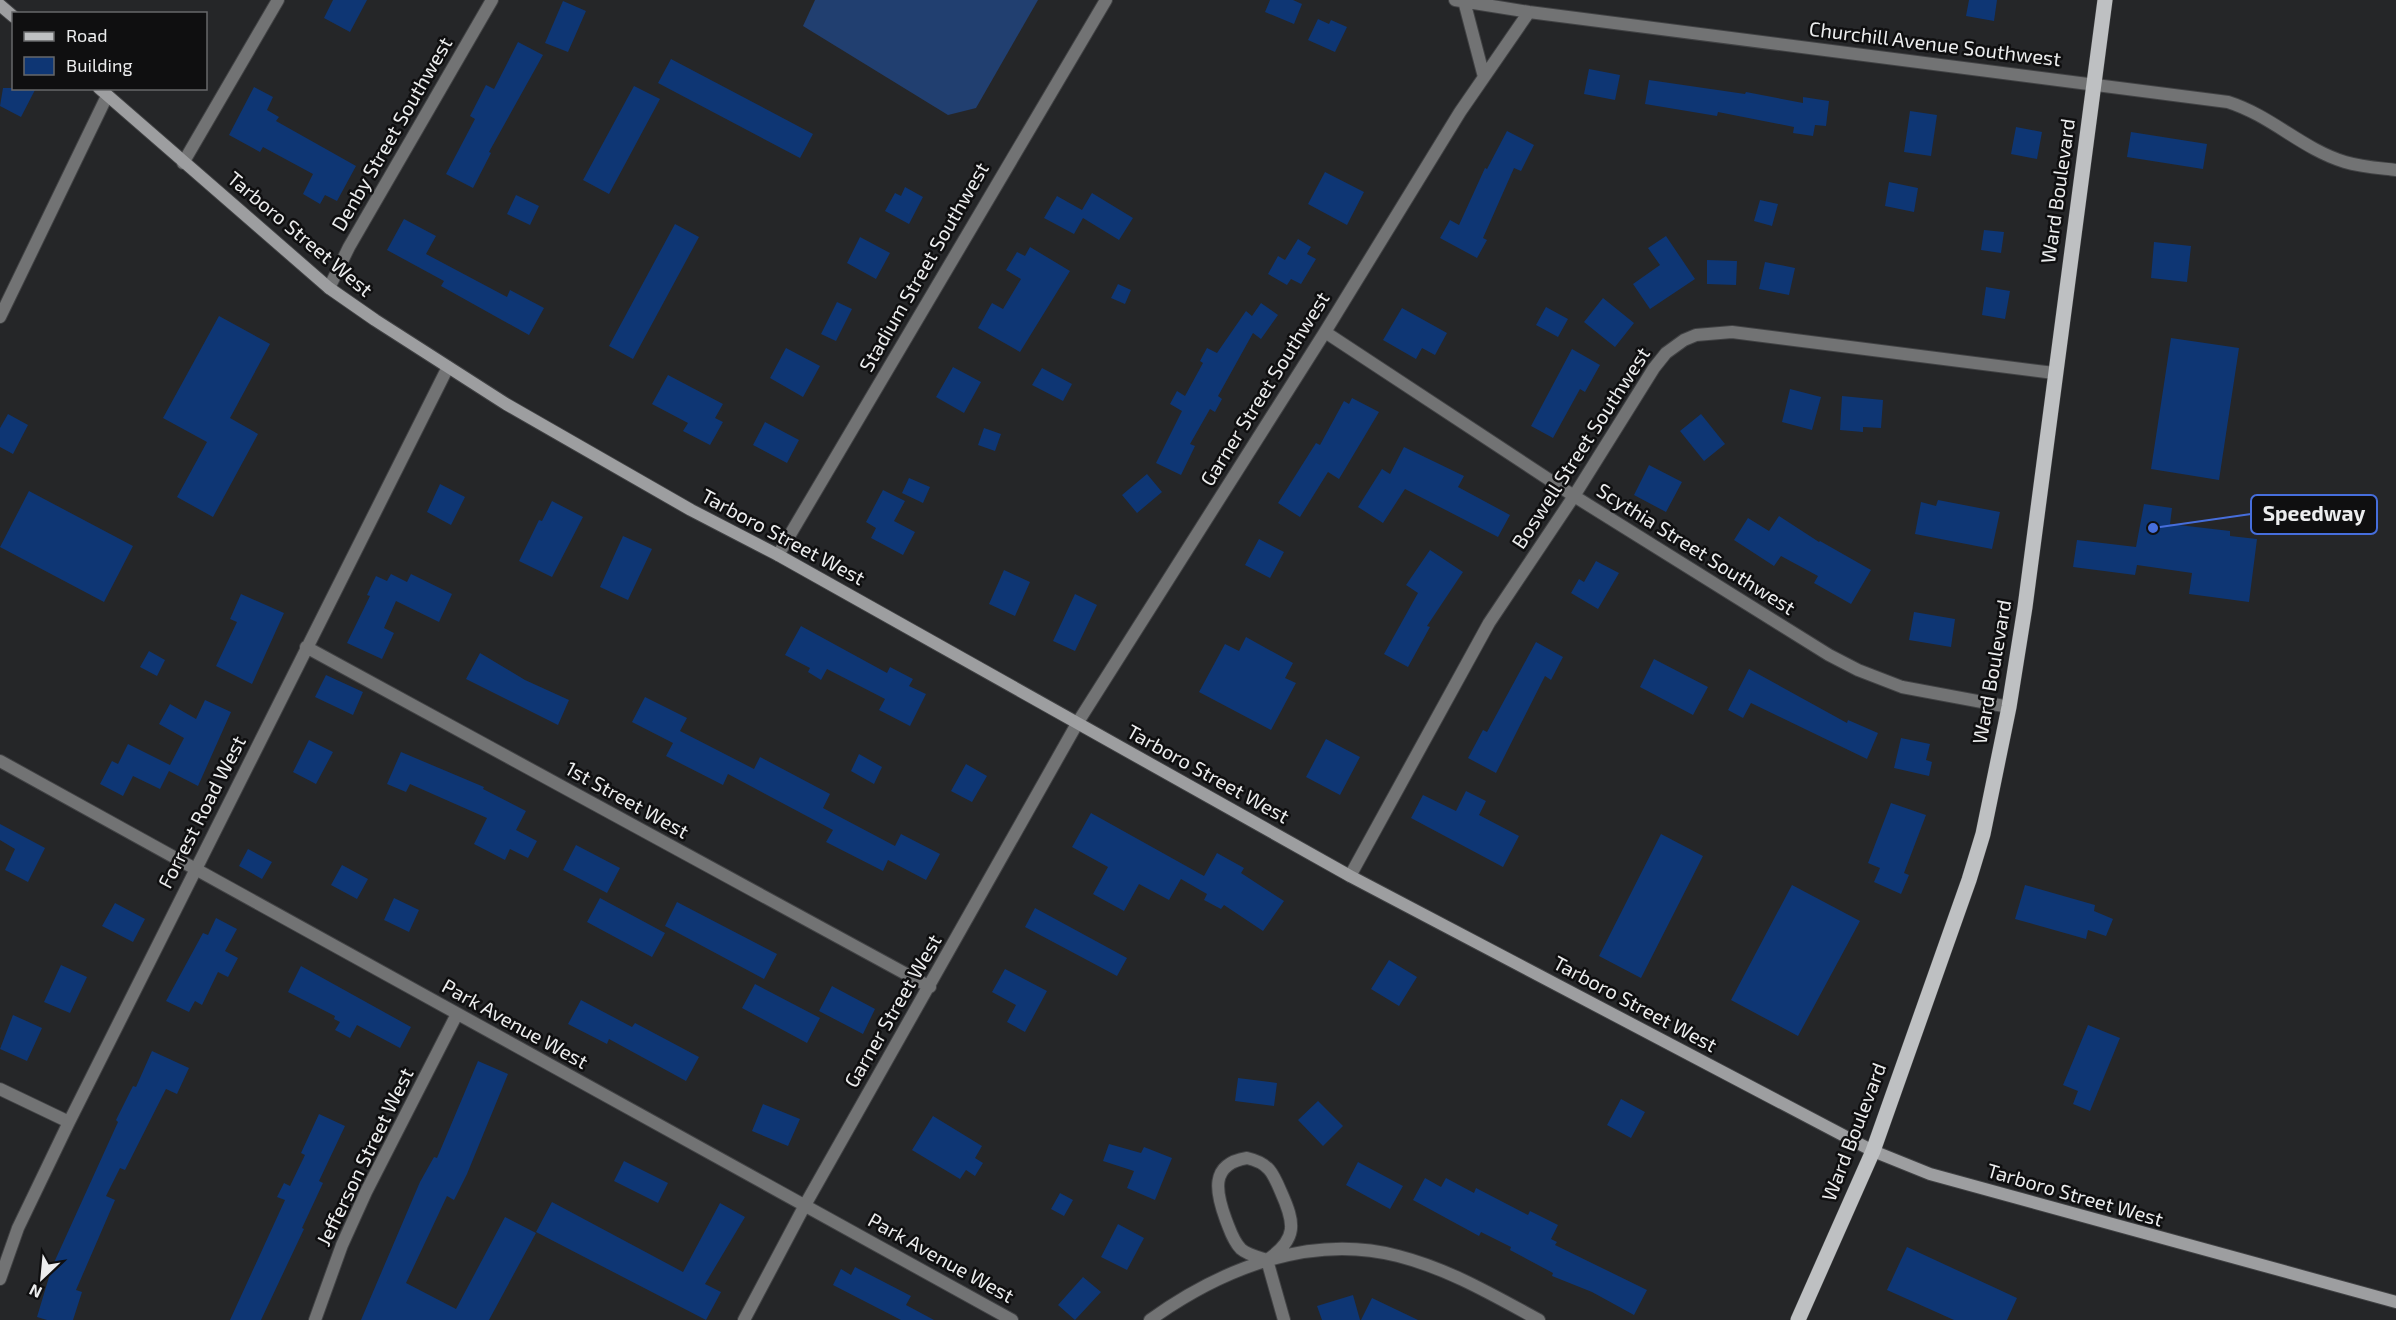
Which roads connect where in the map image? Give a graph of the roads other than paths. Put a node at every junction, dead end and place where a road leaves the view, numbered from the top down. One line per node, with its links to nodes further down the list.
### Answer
1 (278, 0): 12 (street)
2 (492, 0): 14 (street, Denby Street Southwest)
3 (1106, 0): 20 (street, Stadium Street Southwest)
4 (2105, 0): 10 (main road, Ward Boulevard)
5 (1460, 1): 7 (street, Churchill Avenue Southwest); 9 (street)
6 (0, 5): 8 (main road)
7 (1529, 12): 9 (street, Garner Street Southwest); 10 (street, Churchill Avenue Southwest)
8 (12, 15)
9 (1484, 76): 16 (street, Garner Street Southwest)
10 (2094, 84): 13 (street, Churchill Avenue Southwest); 18 (main road, Ward Boulevard)
11 (103, 92): 12 (main road, Tarboro Street West); 15 (street)
12 (183, 163): 14 (main road, Tarboro Street West)
13 (2396, 170)
14 (329, 288): 17 (main road, Tarboro Street West)
15 (0, 318)
16 (1325, 333): 19 (street, Scythia Street Southwest); 23 (street, Garner Street Southwest)
17 (448, 368): 20 (main road, Tarboro Street West); 21 (street, Forrest Road West)
18 (2054, 373): 19 (street, Boswell Street Southwest); 22 (main road, Ward Boulevard)
19 (1574, 496): 22 (street, Scythia Street Southwest); 26 (street, Boswell Street Southwest)
20 (778, 555): 23 (main road, Tarboro Street West)
21 (306, 647): 25 (street, Forrest Road West); 27 (street, 1st Street West)
22 (2009, 706): 31 (main road, Ward Boulevard)
23 (1078, 722): 26 (main road, Tarboro Street West); 27 (street, Garner Street West)
24 (0, 761): 25 (street, Park Avenue West)
25 (195, 870): 28 (street, Park Avenue West); 30 (street, Forrest Road West)
26 (1350, 876): 31 (main road, Tarboro Street West)
27 (930, 987): 32 (street, Garner Street West)
28 (457, 1014): 32 (street, Park Avenue West); 36 (street, Jefferson Street West)
29 (0, 1089): 30 (street)
30 (69, 1122): 34 (street, Forrest Road West)
31 (1873, 1151): 35 (main road, Tarboro Street West); 42 (main road, Ward Boulevard)
32 (805, 1204): 37 (street, Garner Street West); 38 (street, Park Avenue West)
33 (1267, 1260): 33 (street); 39 (street); 40 (street); 41 (street)
34 (0, 1279)
35 (2396, 1302)
36 (315, 1320)
37 (744, 1320)
38 (1012, 1320)
39 (1150, 1320)
40 (1284, 1320)
41 (1539, 1320)
42 (1798, 1320)

